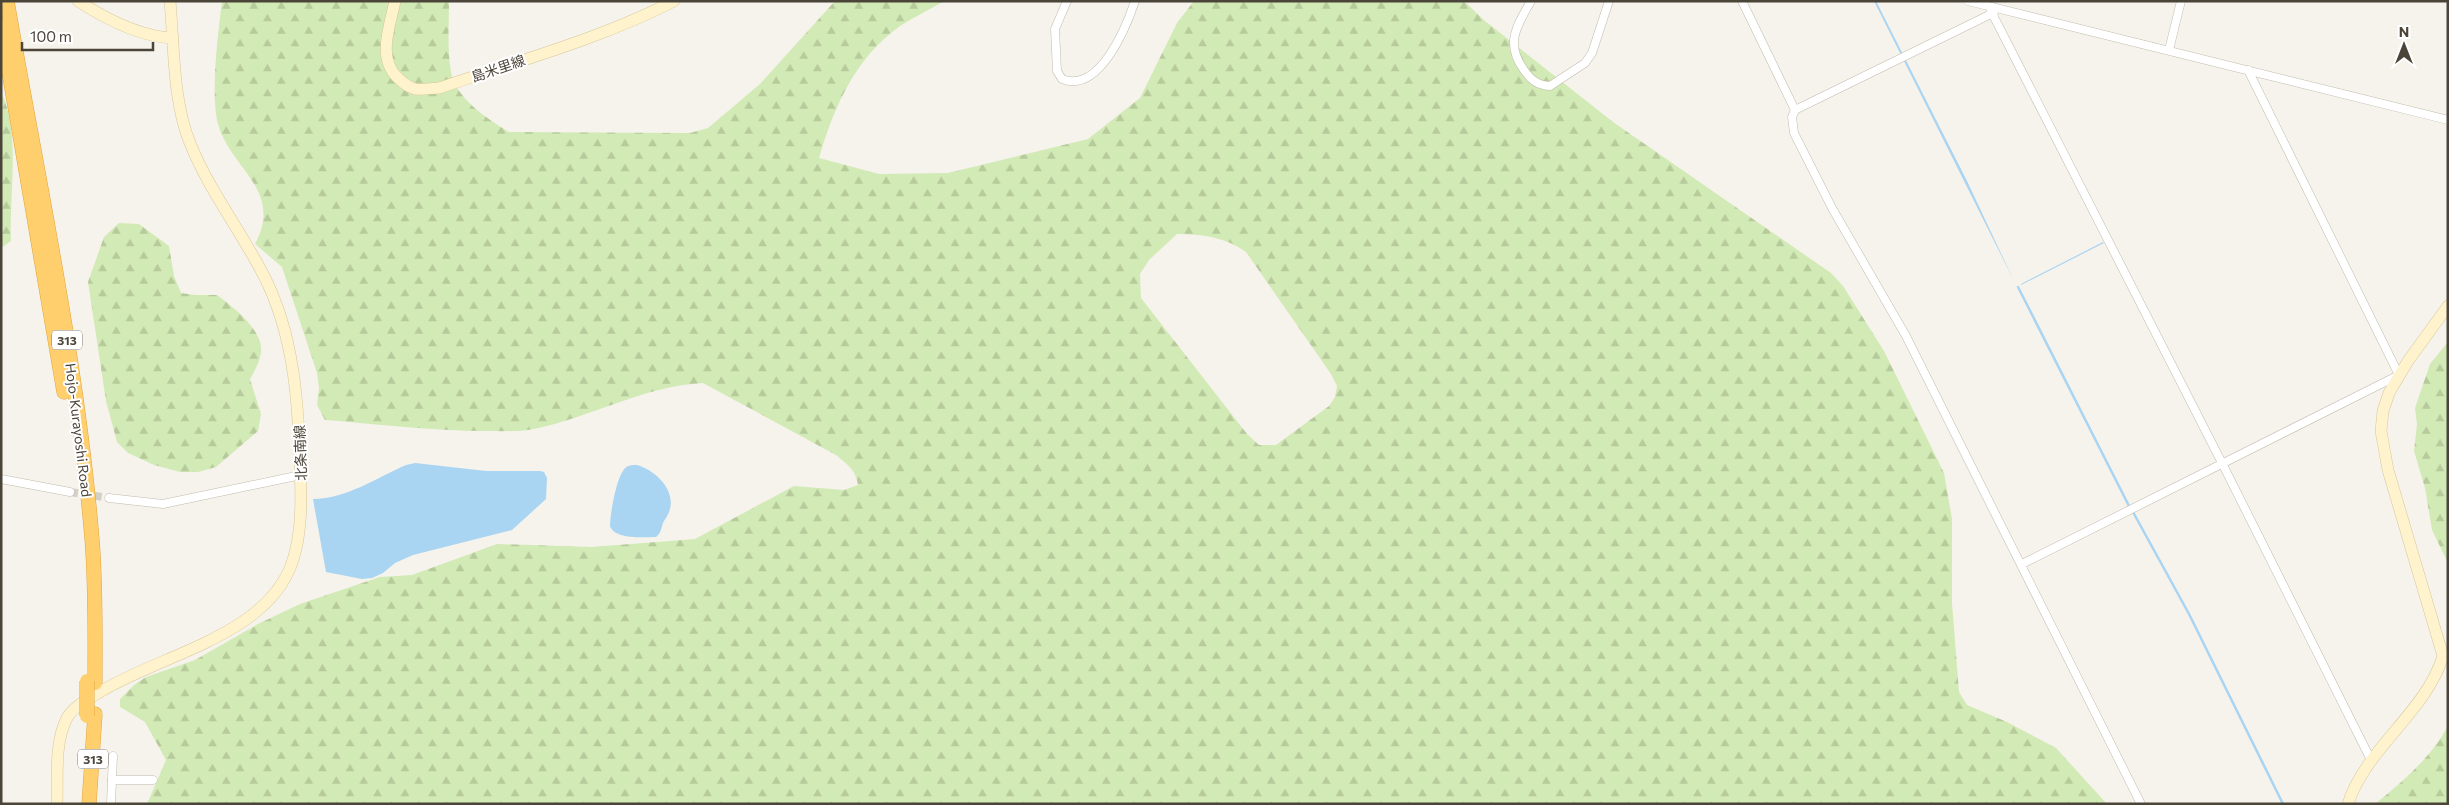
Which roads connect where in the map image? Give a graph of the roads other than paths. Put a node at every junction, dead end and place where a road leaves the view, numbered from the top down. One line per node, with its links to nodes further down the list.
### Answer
1 (7, 1): 28 (highway, Hojo-Kurayoshi Road / 313)
2 (78, 1): 15 (street)
3 (170, 1): 15 (street, 北条南線)
4 (395, 1): 5 (street, 島米里線)
5 (674, 1)
6 (1067, 1): 7 (street)
7 (1135, 1)
8 (1531, 1): 9 (street)
9 (1608, 1)
10 (1742, 1): 18 (street)
11 (1968, 1): 13 (street)
12 (2181, 1): 16 (street)
13 (1993, 8): 16 (street); 18 (street); 22 (street)
14 (1, 25): 28 (highway, Hojo-Kurayoshi Road / 313)
15 (173, 38): 23 (street, 北条南線)
16 (2169, 50): 17 (street)
17 (2248, 70): 19 (street); 21 (street)
18 (1795, 110): 27 (street)
19 (2448, 120)
20 (2448, 306): 21 (street)
21 (2399, 375): 22 (street); 31 (street)
22 (2222, 463): 27 (street); 31 (street)
23 (301, 475): 26 (street); 34 (street, 北条南線)
24 (1, 479): 25 (street)
25 (70, 492)
26 (109, 498)
27 (2022, 564): 38 (street)
28 (91, 682): 29 (highway, Hojo-Kurayoshi Road / 313)
29 (91, 715): 35 (highway, Hojo-Kurayoshi Road / 313); 36 (highway, Hojo-Kurayoshi Road / 313)
30 (113, 756): 32 (street)
31 (2372, 762): 39 (street)
32 (112, 780): 33 (street); 37 (street)
33 (154, 780)
34 (57, 804)
35 (82, 804)
36 (89, 804)
37 (111, 804)
38 (2141, 804)
39 (2348, 804)

